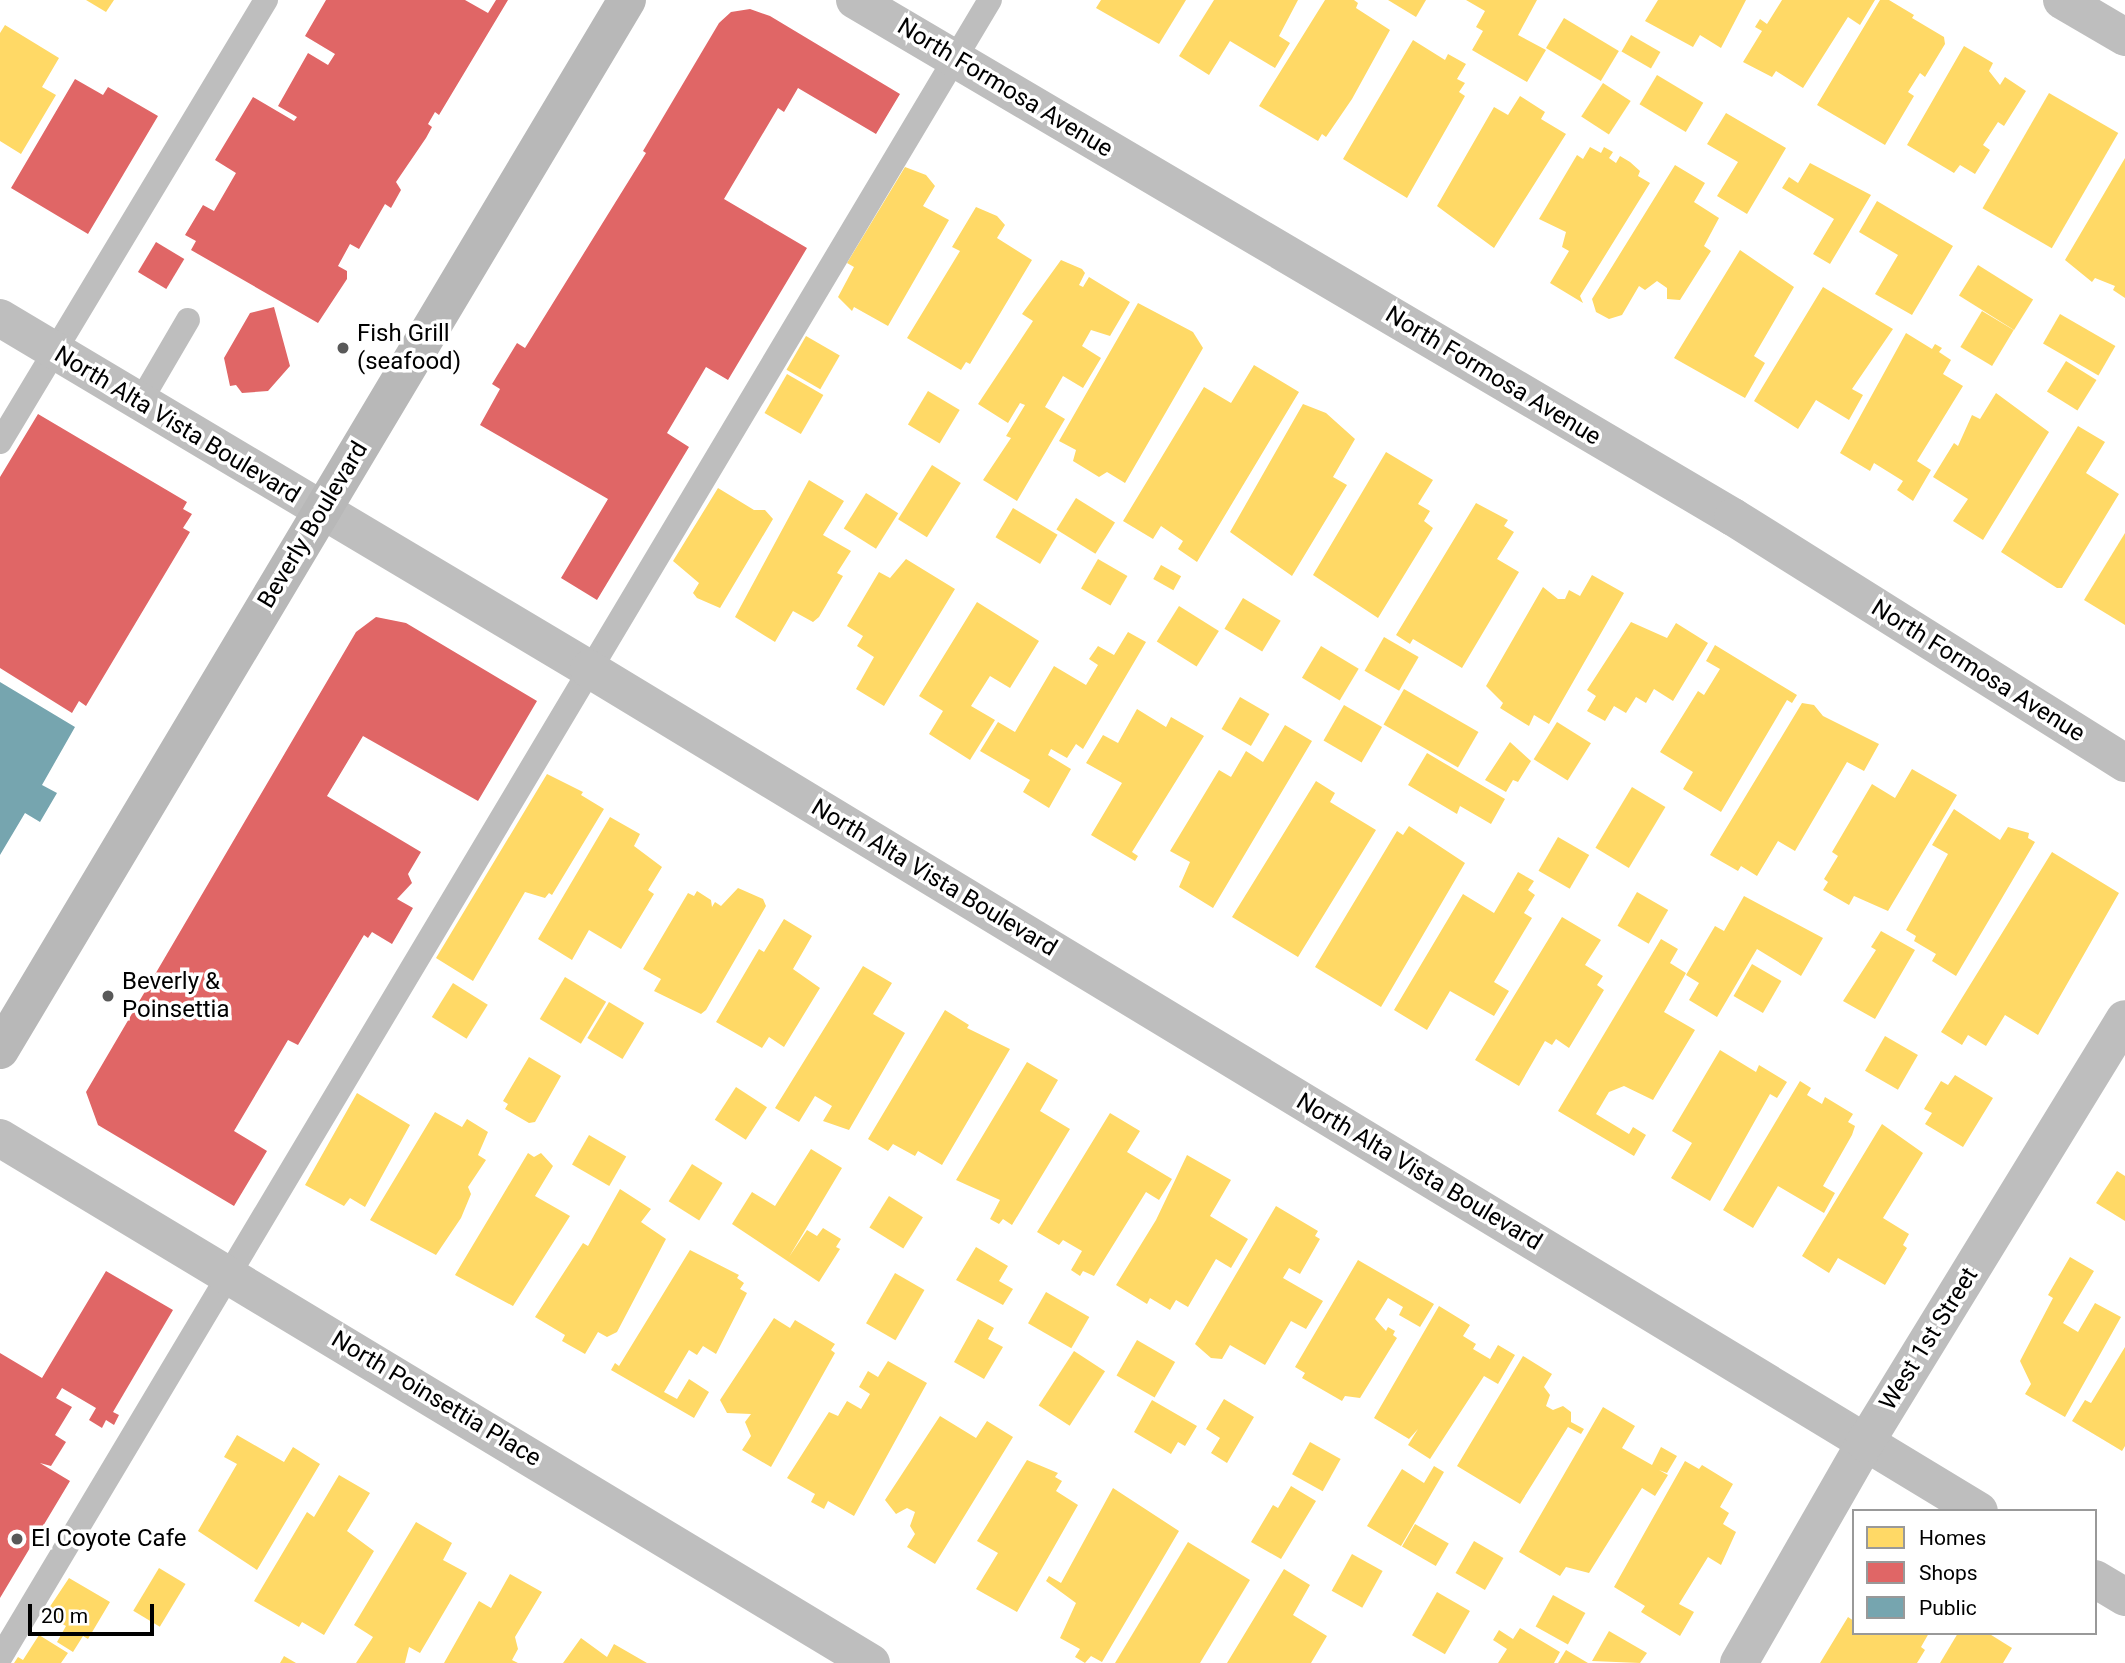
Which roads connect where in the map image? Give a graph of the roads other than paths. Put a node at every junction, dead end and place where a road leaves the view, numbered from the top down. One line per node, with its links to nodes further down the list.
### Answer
1 (265, 0): 10 (lane)
2 (627, 0): 13 (main road, Beverly Boulevard)
3 (855, 0): 7 (street, North Formosa Avenue)
4 (990, 0): 7 (lane)
5 (2062, 0): 6 (street)
6 (2125, 37)
7 (956, 59): 14 (lane); 15 (street, North Formosa Avenue)
8 (0, 318): 10 (street, North Alta Vista Boulevard)
9 (188, 320): 11 (lane)
10 (55, 351): 11 (street, North Alta Vista Boulevard); 12 (lane)
11 (141, 402): 13 (street, North Alta Vista Boulevard)
12 (0, 442)
13 (322, 511): 14 (street, North Alta Vista Boulevard); 17 (main road, Beverly Boulevard)
14 (589, 669): 19 (lane); 20 (street, North Alta Vista Boulevard)
15 (2125, 763)
16 (2125, 1019): 20 (street, West 1st Street)
17 (0, 1050)
18 (0, 1138): 19 (street, North Poinsettia Place)
19 (229, 1274): 24 (lane); 25 (street, North Poinsettia Place)
20 (1865, 1443): 21 (street, North Alta Vista Boulevard); 26 (street, West 1st Street)
21 (1976, 1509)
22 (2097, 1580): 23 (street)
23 (2125, 1597)
24 (0, 1658)
25 (871, 1663)
26 (1739, 1663)

